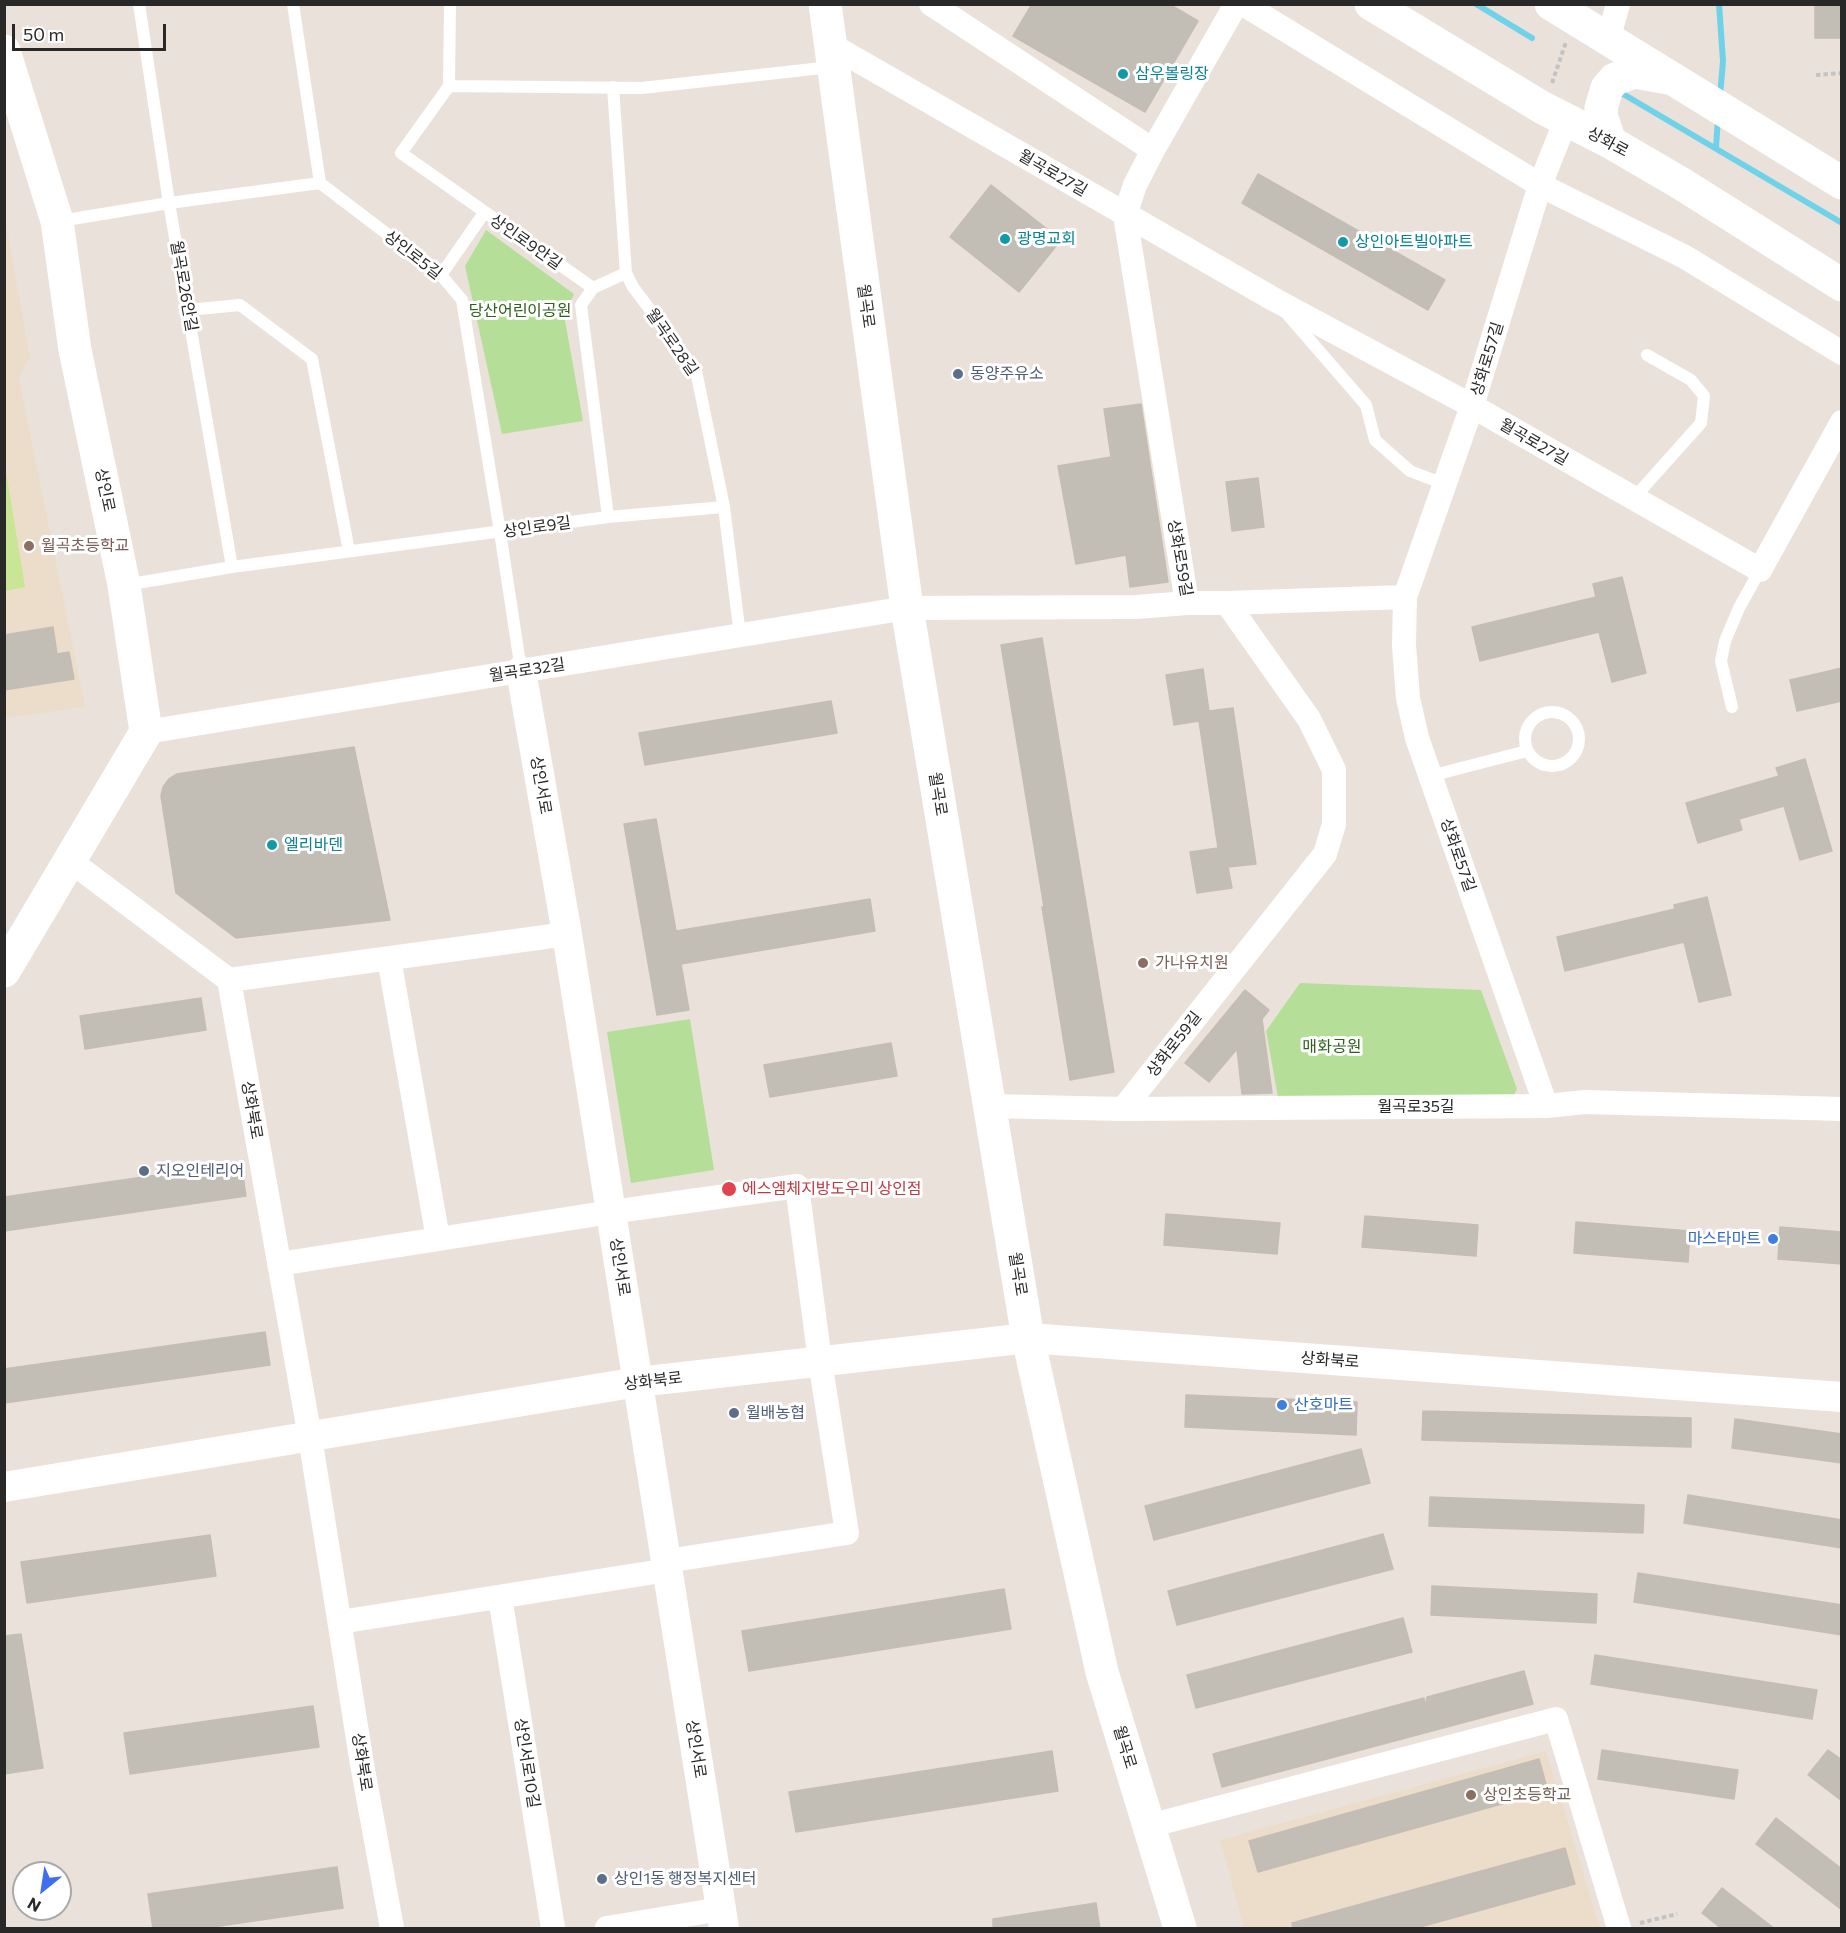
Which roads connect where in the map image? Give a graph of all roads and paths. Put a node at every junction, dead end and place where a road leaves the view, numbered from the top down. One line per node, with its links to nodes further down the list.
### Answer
1 (139, 4): 25 (lane, 월곡로26안길)
2 (293, 4): 22 (lane)
3 (450, 4): 17 (lane)
4 (825, 4): 13 (main road, 월곡로)
5 (931, 4): 21 (street)
6 (1236, 4): 21 (street, 상화로59길)
7 (1243, 4): 24 (street)
8 (1371, 4): 19 (main road, 상화로)
9 (1618, 4): 11 (street)
10 (1563, 12): 11 (main road); 19 (path)
11 (1608, 40): 16 (main road)
12 (4, 51): 28 (main road, 상인로)
13 (832, 56): 18 (lane); 27 (street, 월곡로27길); 51 (main road, 월곡로)
14 (1842, 73): 15 (path)
15 (1816, 75)
16 (1670, 78): 20 (main road); 23 (main road)
17 (449, 86): 18 (lane); 26 (lane, 상인로9안길)
18 (613, 87): 29 (lane, 월곡로28길)
19 (1555, 114): 20 (main road, 상화로); 24 (street, 상화로57길)
20 (1611, 142): 31 (main road, 상화로)
21 (1153, 150): 27 (street, 상화로59길)
22 (320, 183): 25 (lane); 30 (lane, 상인로5길)
23 (1842, 183)
24 (1540, 185): 35 (street); 37 (street, 상화로57길)
25 (169, 203): 28 (lane); 34 (lane, 월곡로26안길)
26 (484, 213): 30 (lane); 32 (lane, 상인로9안길)
27 (1125, 215): 33 (street, 월곡로27길); 49 (street, 상화로59길)
28 (57, 221): 47 (main road, 상인로)
29 (626, 273): 32 (lane); 41 (lane, 월곡로28길)
30 (441, 275): 43 (lane, 상인로5길)
31 (1842, 285)
32 (593, 288): 42 (lane)
33 (1275, 300): 37 (street, 월곡로27길); 39 (lane, 월곡로27길)
34 (188, 310): 44 (lane); 45 (lane, 월곡로26안길)
35 (1842, 353)
36 (1647, 355): 40 (lane)
37 (1472, 406): 39 (street, 상화로57길); 40 (street, 월곡로27길)
38 (1842, 422): 46 (street)
39 (1444, 484): 48 (street, 상화로57길)
40 (1633, 499): 46 (street, 월곡로27길)
41 (724, 507): 42 (lane, 상인로9길); 52 (lane, 월곡로28길)
42 (608, 517): 43 (lane, 상인로9길)
43 (500, 532): 44 (lane, 상인로9길); 53 (lane, 상인로5길)
44 (349, 551): 45 (lane, 상인로9길)
45 (232, 567): 47 (lane, 상인로9길)
46 (1760, 570): 54 (lane)
47 (124, 585): 55 (main road, 상인로)
48 (1405, 597): 50 (street); 57 (street, 상화로57길)
49 (1186, 603): 50 (street, 상화로59길); 51 (street)
50 (1227, 603): 65 (street, 상화로59길)
51 (908, 608): 52 (street, 월곡로32길); 63 (main road, 월곡로)
52 (740, 635): 53 (street, 월곡로32길)
53 (521, 672): 55 (street, 월곡로32길); 59 (street, 상인서로)
54 (1732, 707)
55 (146, 732): 58 (main road)
56 (1527, 751): 56 (lane); 57 (lane)
57 (1430, 776): 64 (street, 상화로57길)
58 (69, 860): 61 (main road); 62 (street)
59 (567, 934): 60 (street); 67 (street, 상인서로)
60 (389, 958): 62 (street); 68 (street)
61 (4, 971)
62 (228, 980): 69 (street, 상화북로)
63 (990, 1106): 65 (street, 월곡로35길); 70 (main road, 월곡로)
64 (1545, 1106): 65 (street, 월곡로35길); 66 (street, 월곡로35길)
65 (1123, 1109)
66 (1842, 1109)
67 (611, 1212): 68 (street); 71 (street); 72 (street, 상인서로)
68 (438, 1239): 69 (street)
69 (279, 1264): 74 (street, 상화북로)
70 (1028, 1338): 71 (street, 상화북로); 73 (street, 상화북로); 79 (main road, 월곡로)
71 (820, 1361): 72 (street, 상화북로); 76 (street)
72 (638, 1382): 74 (street, 상화북로); 76 (street, 상인서로)
73 (1842, 1397)
74 (310, 1437): 75 (street, 상화북로); 78 (street, 상화북로)
75 (4, 1488)
76 (667, 1566): 77 (street); 82 (street, 상인서로)
77 (500, 1597): 78 (street); 84 (street, 상인서로10길)
78 (340, 1623): 81 (street, 상화북로)
79 (1149, 1826): 83 (street); 86 (main road, 월곡로)
80 (1677, 1914): 83 (path)
81 (390, 1919)
82 (723, 1919): 85 (street)
83 (1619, 1928)
84 (554, 1929)
85 (607, 1929)
86 (1179, 1929)

